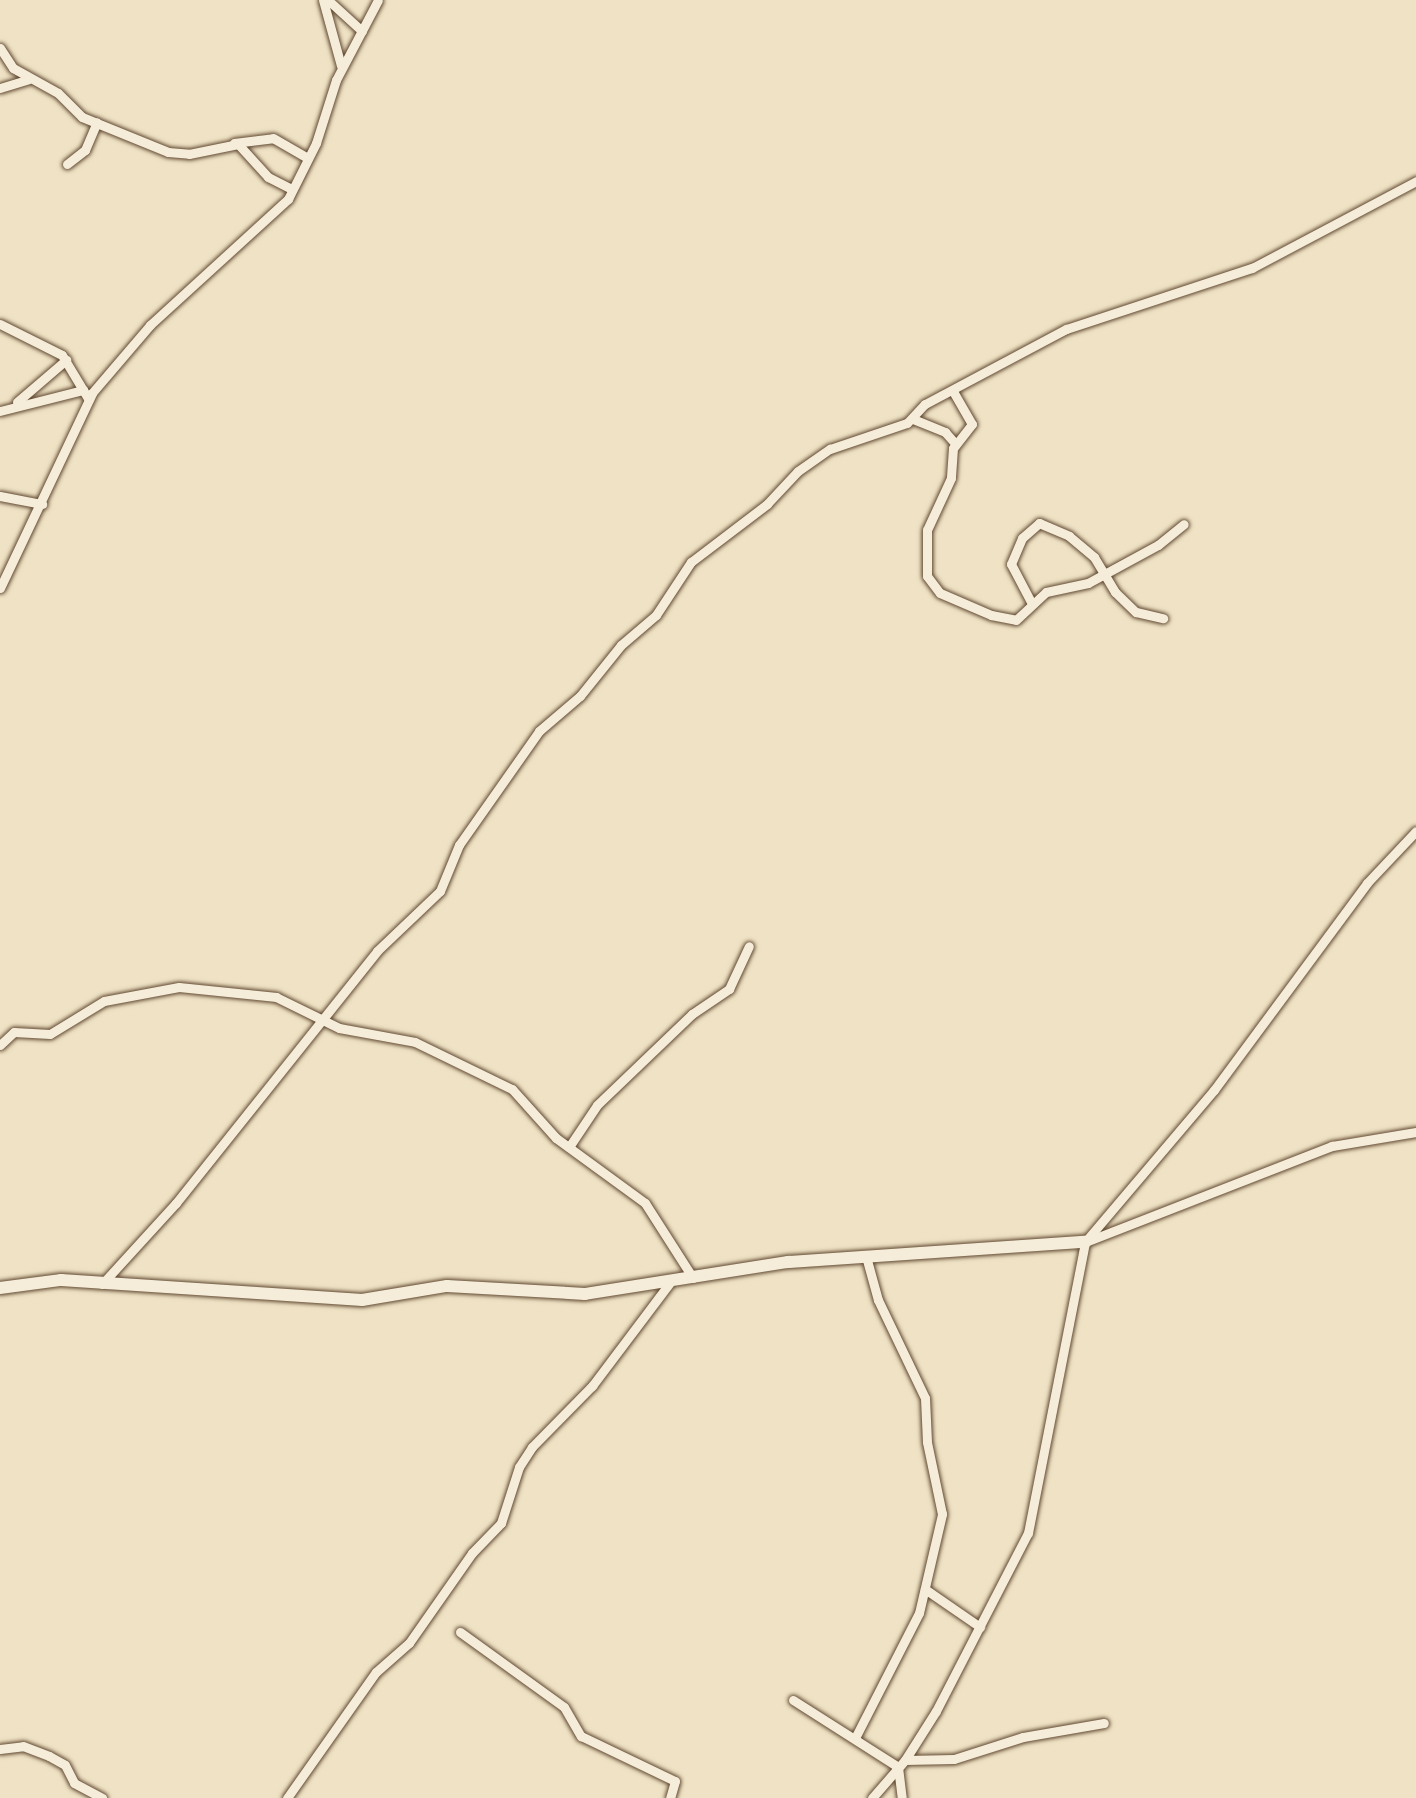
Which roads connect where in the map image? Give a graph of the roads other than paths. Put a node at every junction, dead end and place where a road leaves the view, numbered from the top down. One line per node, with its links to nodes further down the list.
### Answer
1 (326, 0): 3 (street); 5 (street)
2 (378, 0): 3 (street)
3 (362, 31): 5 (street)
4 (0, 48): 6 (street)
5 (341, 68): 10 (street)
6 (29, 79): 7 (street); 8 (street)
7 (0, 88)
8 (97, 122): 9 (street); 11 (street)
9 (234, 143): 10 (street); 13 (street)
10 (307, 158): 13 (street)
11 (67, 164)
12 (1416, 181): 17 (street)
13 (292, 189): 18 (street)
14 (0, 324): 15 (street)
15 (66, 360): 16 (street); 19 (street)
16 (83, 390): 18 (street); 19 (street)
17 (954, 393): 21 (street); 22 (street)
18 (89, 400): 24 (street)
19 (14, 405): 20 (street)
20 (0, 411)
21 (913, 419): 22 (street); 34 (street)
22 (955, 443): 30 (street)
23 (0, 496): 24 (street)
24 (42, 504): 27 (street)
25 (1184, 524): 28 (street)
26 (0, 557): 27 (street)
27 (10, 566): 29 (street)
28 (1104, 574): 30 (street); 30 (street); 31 (street)
29 (0, 588)
30 (1031, 602)
31 (1163, 618)
32 (1416, 831): 38 (street)
33 (749, 946): 37 (street)
34 (320, 1019): 35 (street); 37 (street); 42 (street)
35 (0, 1045)
36 (1416, 1132): 38 (street)
37 (569, 1147): 40 (street)
38 (1085, 1242): 39 (main road); 45 (street)
39 (867, 1260): 40 (main road); 44 (street)
40 (693, 1278): 41 (main road)
41 (671, 1281): 42 (main road); 53 (street)
42 (102, 1284): 43 (main road)
43 (0, 1288)
44 (925, 1589): 45 (street); 49 (street)
45 (980, 1627): 51 (street)
46 (460, 1632): 54 (street)
47 (793, 1700): 49 (street)
48 (1104, 1723): 51 (street)
49 (855, 1738): 51 (street)
50 (0, 1749): 52 (street)
51 (902, 1764): 55 (street); 56 (street)
52 (102, 1798)
53 (287, 1798)
54 (670, 1798)
55 (872, 1798)
56 (902, 1798)

